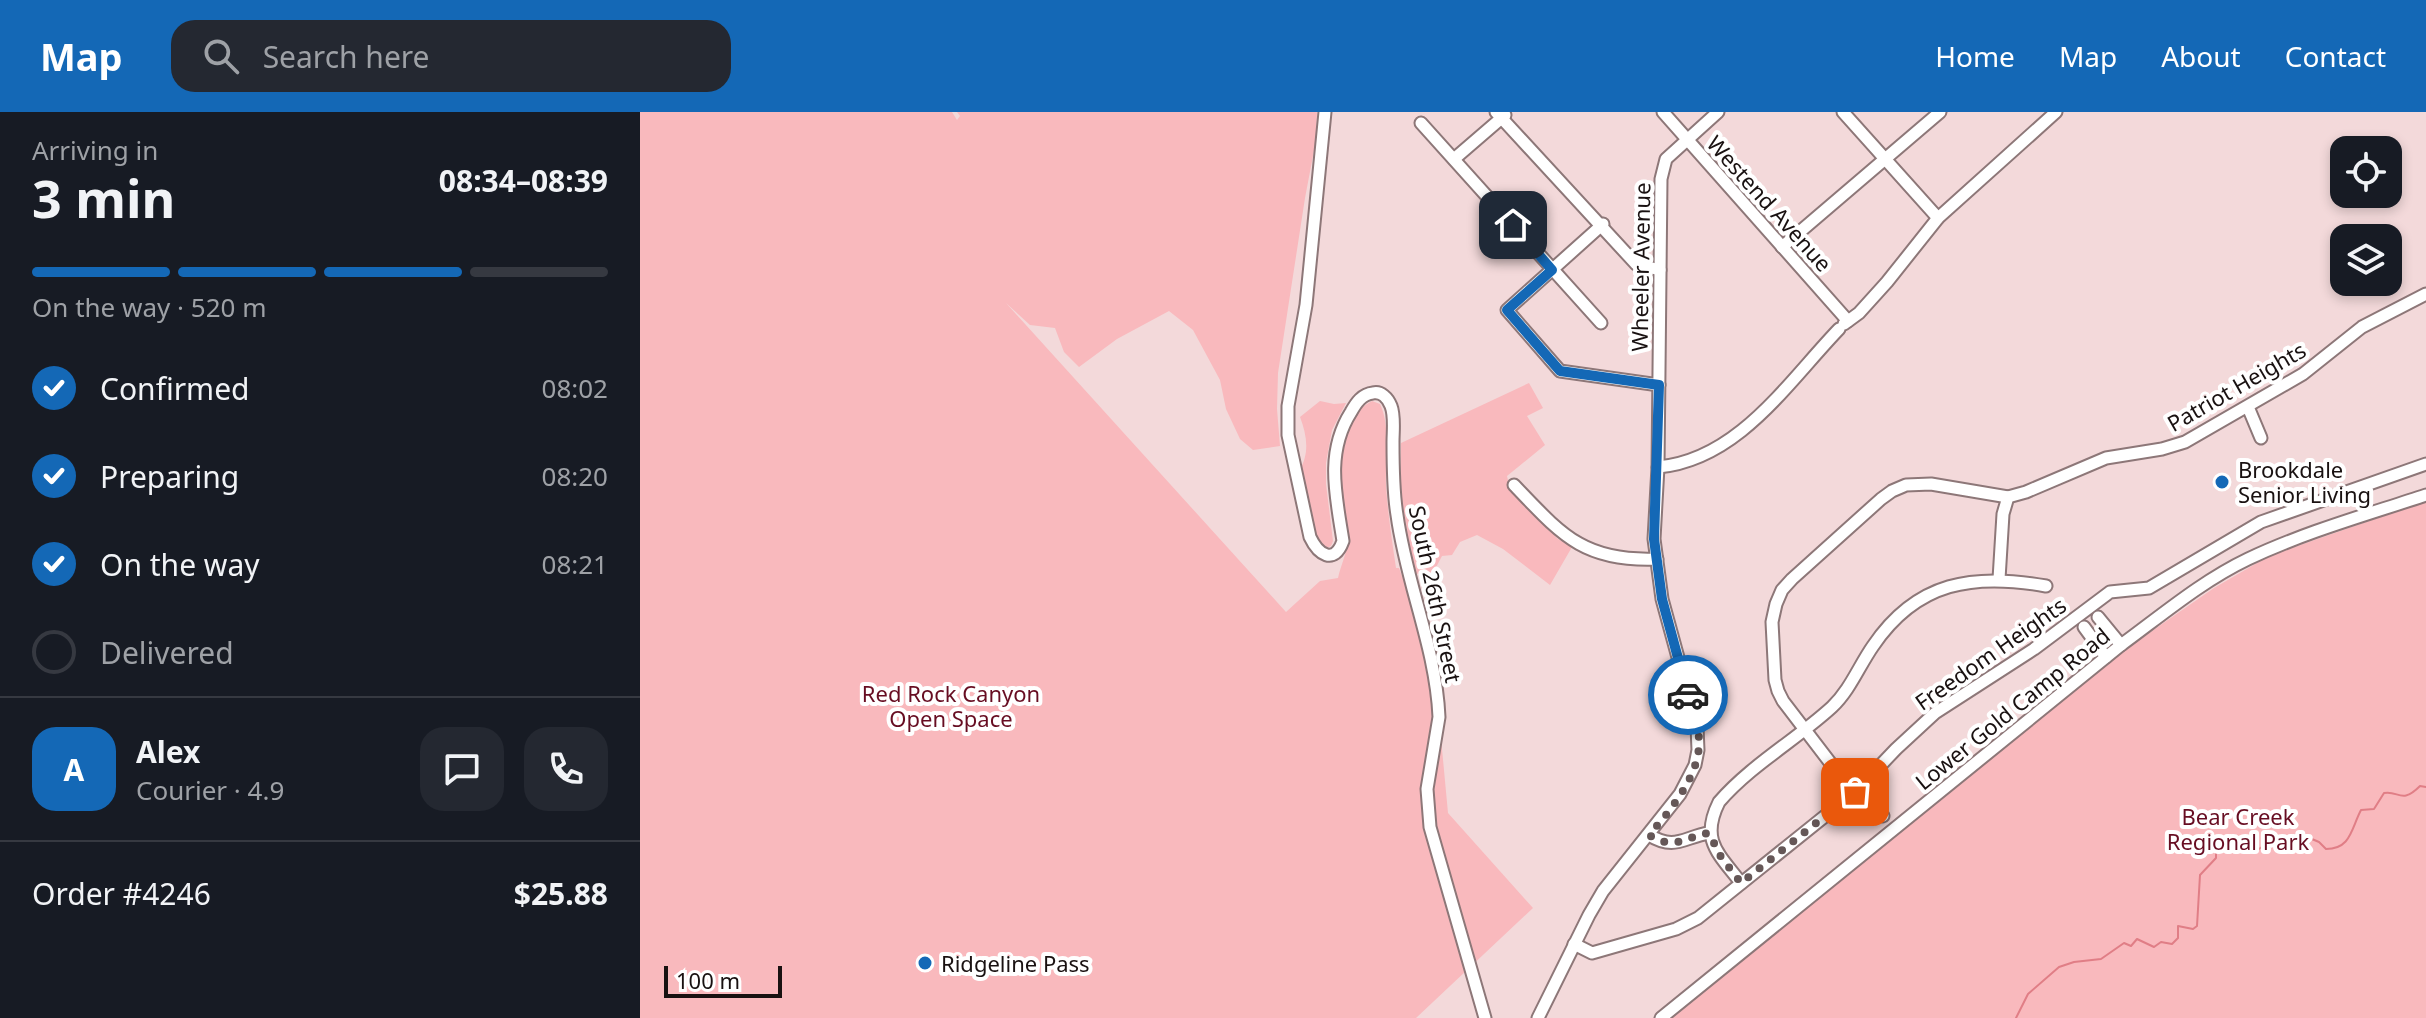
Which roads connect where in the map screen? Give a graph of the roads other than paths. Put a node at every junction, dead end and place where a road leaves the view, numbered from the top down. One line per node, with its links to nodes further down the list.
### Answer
1 (1325, 112): 40 (street, South 26th Street)
2 (1663, 112): 9 (street, Westend Avenue)
3 (1718, 112): 9 (street, Wheeler Avenue)
4 (1843, 112): 11 (street)
5 (1940, 112): 11 (street)
6 (2056, 112): 12 (street)
7 (1501, 115): 10 (street); 13 (street)
8 (1421, 123): 10 (street)
9 (1687, 140): 14 (street, Westend Avenue); 16 (street, Wheeler Avenue)
10 (1454, 159): 15 (street)
11 (1886, 160): 12 (street); 14 (street)
12 (1938, 218): 19 (street)
13 (1602, 225): 15 (street); 16 (street)
14 (1782, 247): 19 (street, Westend Avenue)
15 (1552, 270): 18 (street); 20 (street)
16 (1660, 270): 20 (street, Wheeler Avenue)
17 (2426, 294): 21 (street, Patriot Heights)
18 (1601, 323)
19 (1844, 325): 24 (street)
20 (1659, 385): 24 (street, Wheeler Avenue)
21 (2248, 407): 22 (street); 27 (street, Patriot Heights)
22 (2261, 438)
23 (2426, 464): 34 (street, Freedom Heights)
24 (1658, 467): 28 (street, Wheeler Avenue)
25 (1514, 485): 28 (street)
26 (2426, 495): 31 (street, Lower Gold Camp Road)
27 (2008, 497): 29 (street); 33 (street, Patriot Heights)
28 (1657, 559): 37 (street, Wheeler Avenue)
29 (1999, 579): 30 (street); 33 (street)
30 (2046, 586)
31 (2121, 645): 32 (street, Lower Gold Camp Road); 32 (street)
32 (2106, 657): 42 (street, Lower Gold Camp Road)
33 (1805, 729): 34 (street, Patriot Heights); 36 (street)
34 (1855, 792): 35 (street, Patriot Heights); 38 (street, Freedom Heights)
35 (1883, 816)
36 (1709, 833): 37 (street); 38 (street)
37 (1649, 835): 39 (street, Wheeler Avenue)
38 (1741, 883): 39 (street, Freedom Heights)
39 (1574, 944): 41 (street, Wheeler Avenue)
40 (1485, 1018)
41 (1538, 1018)
42 (1661, 1018)

